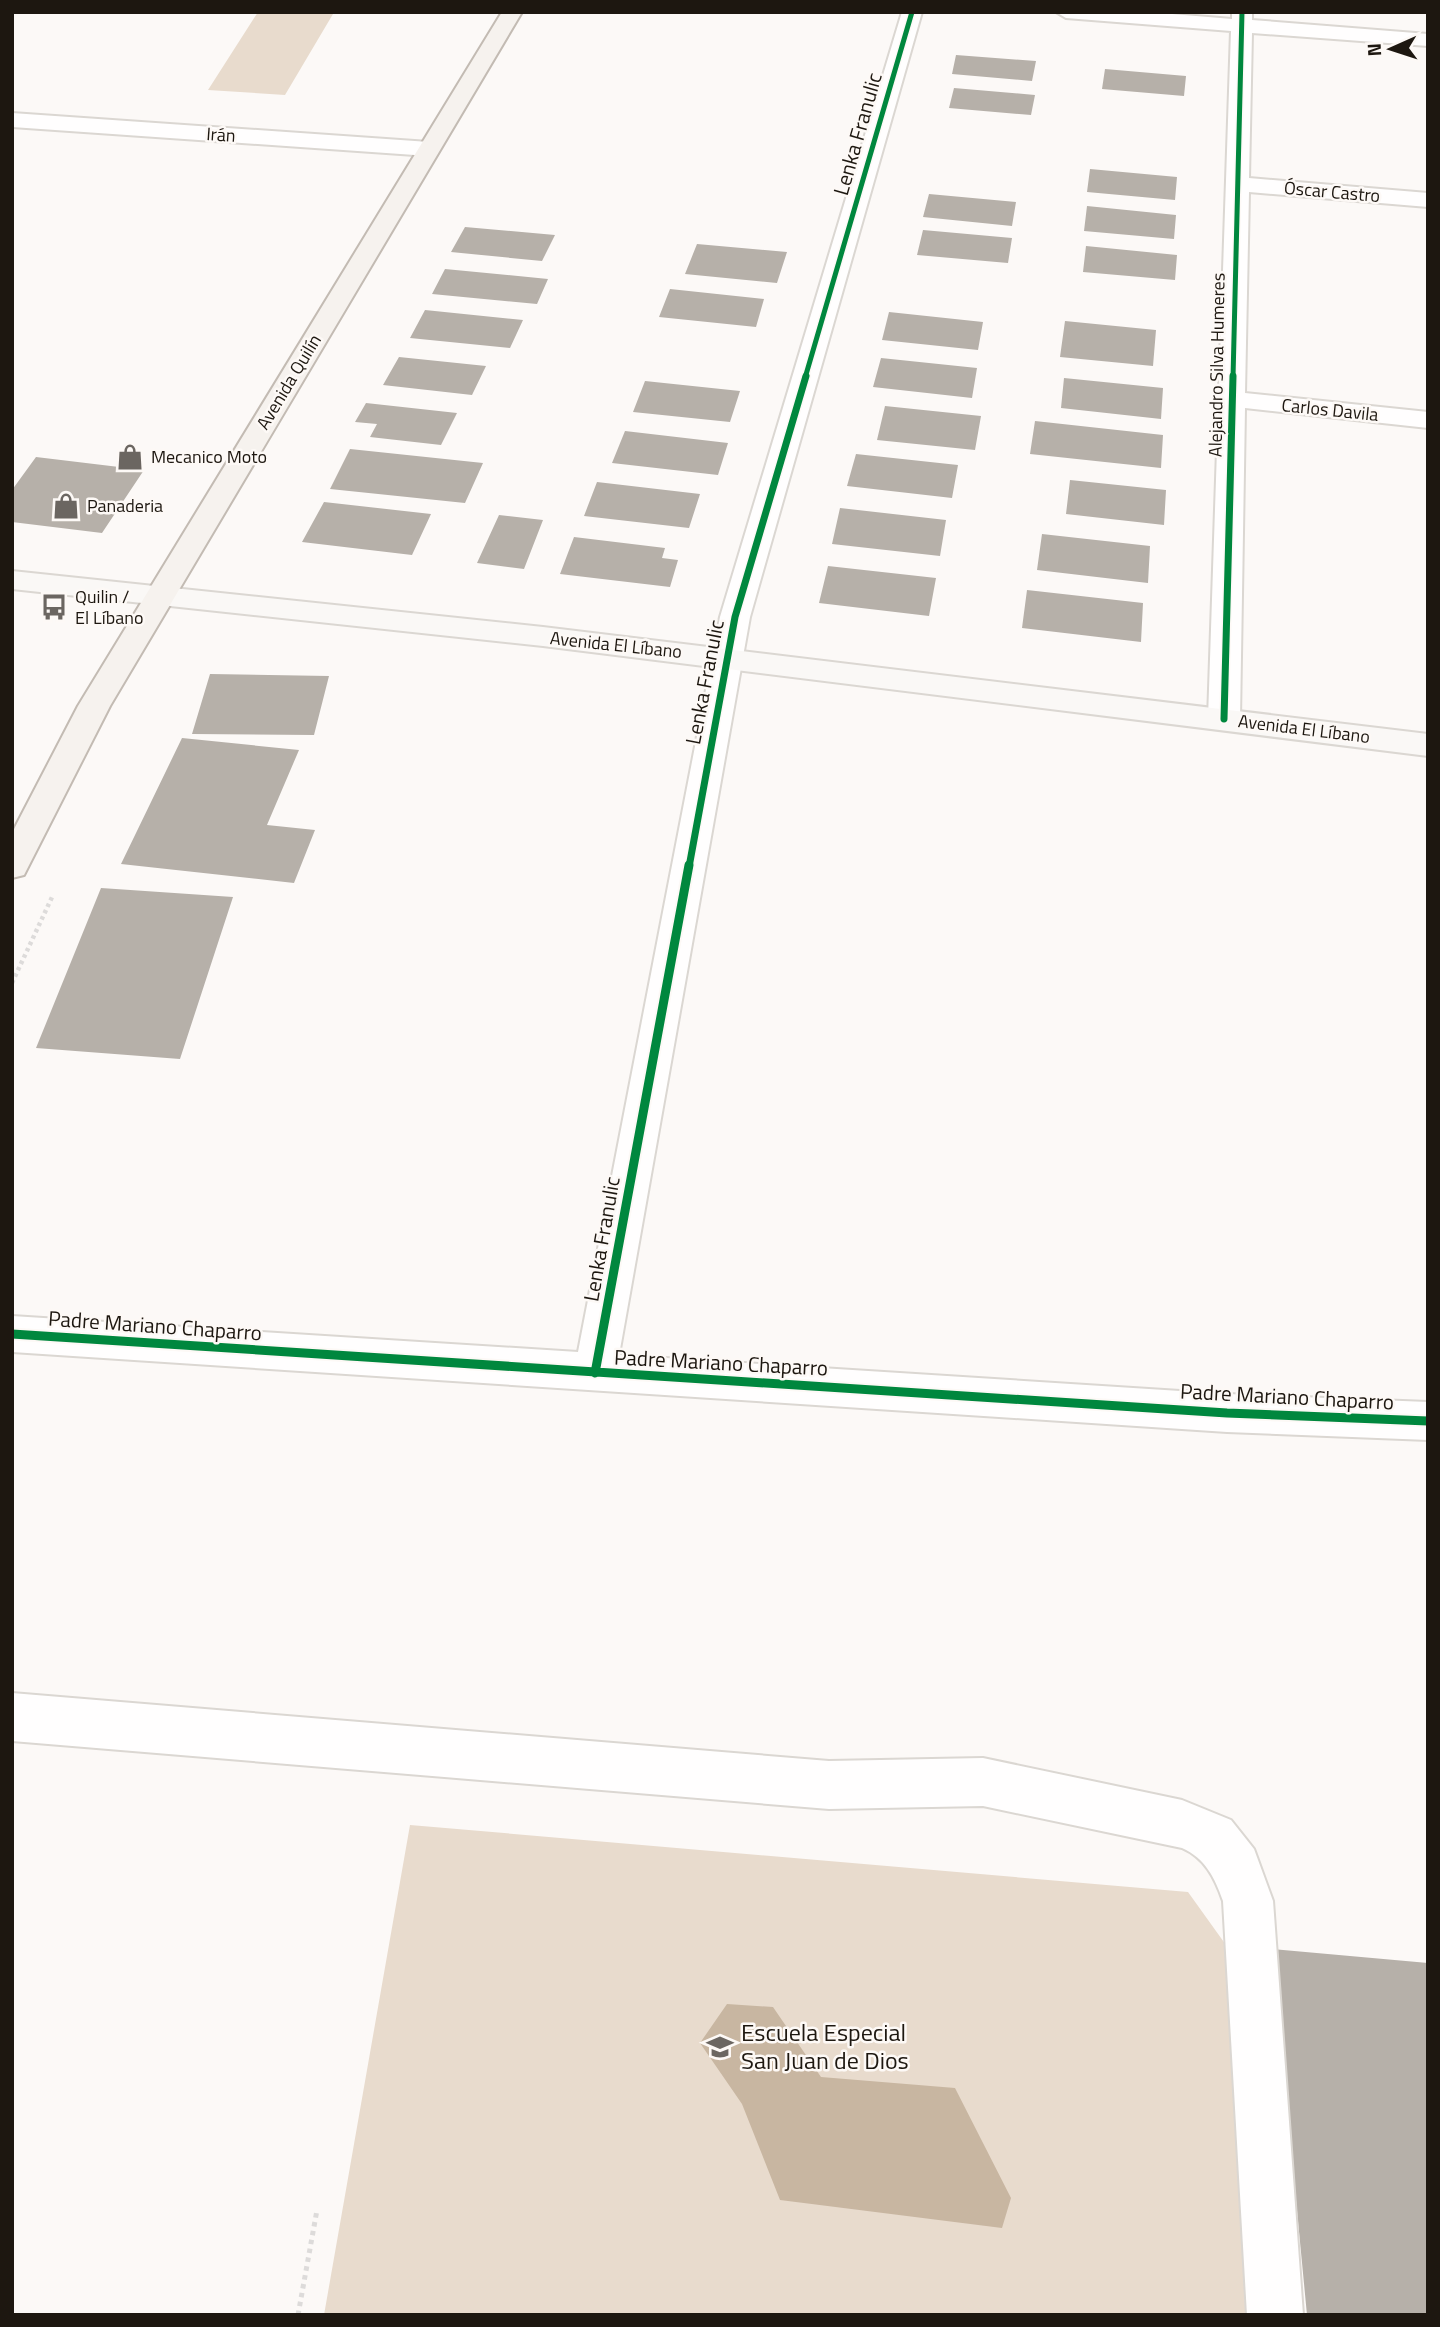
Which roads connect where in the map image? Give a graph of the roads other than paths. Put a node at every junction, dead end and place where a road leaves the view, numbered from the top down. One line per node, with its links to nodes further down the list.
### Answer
1 (512, 12): 7 (main road, Avenida Quilín)
2 (912, 12): 14 (street, Lenka Franulic)
3 (1066, 12): 4 (street)
4 (1241, 19): 5 (street); 8 (street, Alejandro Silva Humeres)
5 (1428, 40)
6 (12, 120): 7 (street, Irán)
7 (429, 149): 13 (main road, Avenida Quilín)
8 (1237, 184): 9 (street, Óscar Castro); 10 (street, Alejandro Silva Humeres)
9 (1428, 200)
10 (1232, 399): 11 (street, Carlos Davila); 15 (street, Alejandro Silva Humeres)
11 (1428, 420)
12 (12, 580): 13 (main road, Avenida El Líbano)
13 (161, 593): 14 (main road, Avenida El Líbano); 17 (main road, Avenida Quilín)
14 (727, 657): 15 (main road, Avenida El Líbano); 19 (street, Lenka Franulic)
15 (1224, 719): 16 (main road, Avenida El Líbano)
16 (1428, 744)
17 (12, 866)
18 (12, 1334): 19 (street, Padre Mariano Chaparro)
19 (595, 1373): 20 (street, Padre Mariano Chaparro)
20 (1428, 1421)
21 (12, 1717): 22 (street)
22 (1275, 2315)

